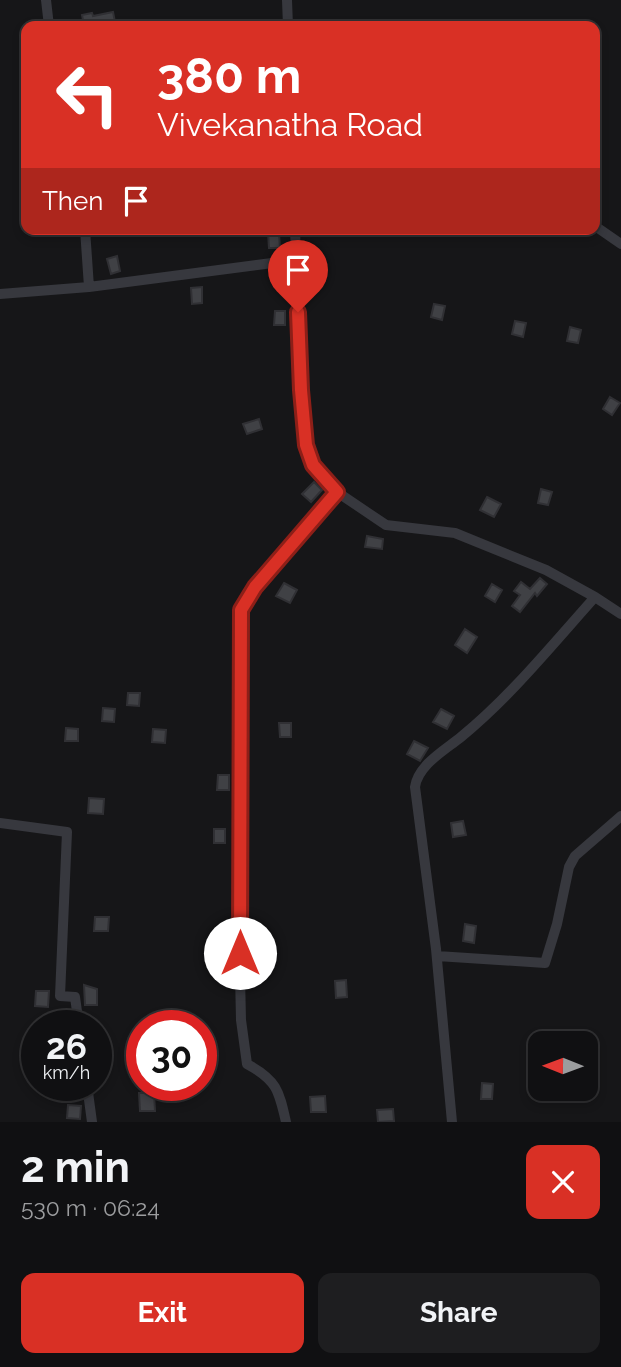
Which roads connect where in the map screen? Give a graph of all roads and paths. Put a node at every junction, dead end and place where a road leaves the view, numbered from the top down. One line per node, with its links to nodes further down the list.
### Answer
1 (46, 0): 3 (street)
2 (288, 0): 4 (street)
3 (48, 21)
4 (288, 21)
5 (600, 229): 8 (street)
6 (85, 235): 10 (street)
7 (295, 235): 9 (street)
8 (621, 244)
9 (295, 260): 10 (street); 12 (street)
10 (89, 286): 11 (street)
11 (0, 294)
12 (337, 492): 13 (street); 21 (street)
13 (595, 597): 14 (street); 17 (street)
14 (621, 614)
15 (621, 816): 17 (street)
16 (0, 823): 18 (street)
17 (437, 956): 22 (street)
18 (77, 1010)
19 (89, 1101): 20 (street)
20 (92, 1122)
21 (286, 1122)
22 (452, 1122)

